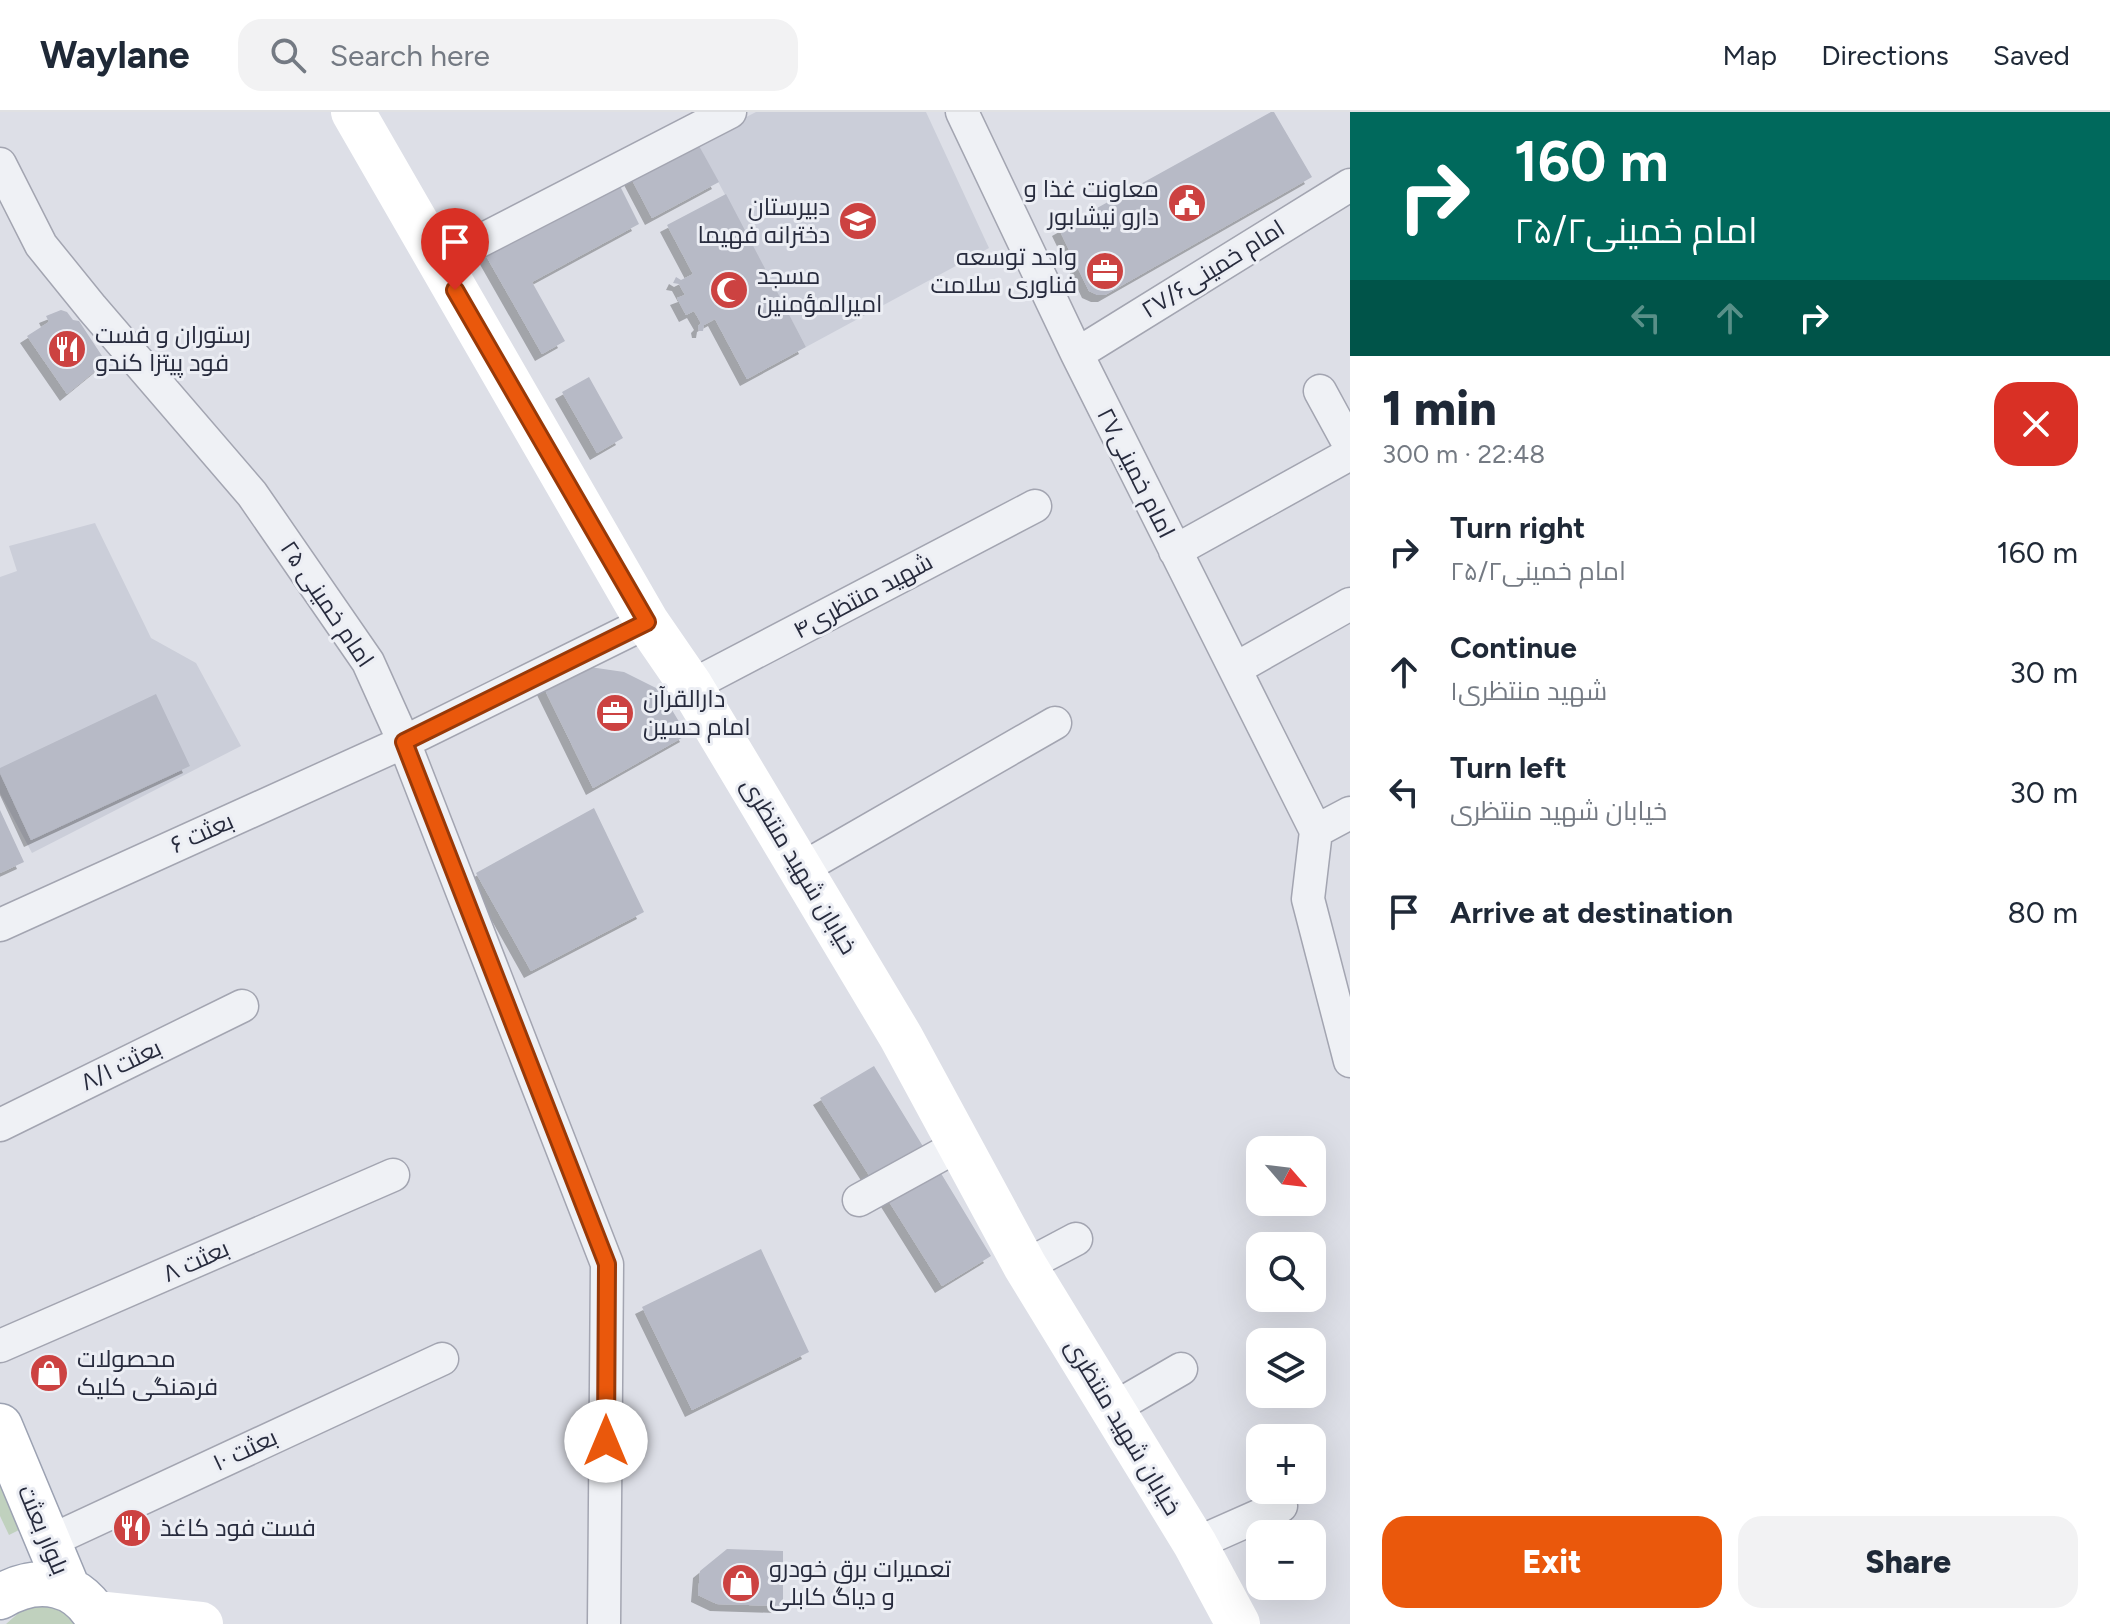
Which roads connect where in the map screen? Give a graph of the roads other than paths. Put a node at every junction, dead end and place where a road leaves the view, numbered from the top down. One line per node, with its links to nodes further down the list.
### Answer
1 (353, 112): 6 (street, خیابان شهید منتظری)
2 (730, 112): 6 (street)
3 (962, 112): 7 (street, امام خمینی۲۷)
4 (0, 164): 18 (street, امام خمینی ۲۵)
5 (1350, 185): 7 (street, امام خمینی۲۷/۶)
6 (439, 262): 14 (street, خیابان شهید منتظری)
7 (1077, 354): 12 (street, امام خمینی۲۷)
8 (1320, 391): 9 (street)
9 (1350, 446)
10 (1350, 454): 12 (street)
11 (1035, 506): 16 (street, شهید منتظری۴)
12 (1175, 551): 15 (street, امام خمینی۲۷)
13 (1350, 604): 15 (street)
14 (647, 622): 16 (street, خیابان شهید منتظری); 18 (street, بعثت ۶)
15 (1235, 669): 20 (street, امام خمینی۲۷)
16 (691, 686): 21 (street, خیابان شهید منتظری)
17 (1055, 723): 21 (street)
18 (404, 742): 22 (street, بعثت ۶); 43 (street, امام خمینی ۲۵)
19 (1350, 813): 20 (street)
20 (1316, 831): 23 (street)
21 (801, 869): 27 (street, خیابان شهید منتظری)
22 (0, 925)
23 (1339, 972): 25 (street)
24 (242, 1006): 26 (street, بعثت ۸/۱)
25 (1350, 1061)
26 (0, 1125)
27 (959, 1145): 29 (street); 31 (street, خیابان شهید منتظری)
28 (393, 1175): 32 (street, بعثت ۸)
29 (859, 1200)
30 (1076, 1239): 31 (street)
31 (1025, 1266): 35 (street, خیابان شهید منتظری)
32 (0, 1346)
33 (442, 1359): 38 (street, بعثت ۱۰)
34 (1181, 1369): 35 (street)
35 (1112, 1409): 39 (street, خیابان شهید منتظری)
36 (0, 1426): 38 (street, بلوار بعثت)
37 (1281, 1506): 39 (street)
38 (48, 1542): 41 (street, بلوار بعثت)
39 (1195, 1544): 44 (street, خیابان شهید منتظری)
40 (0, 1597): 41 (street)
41 (88, 1609): 42 (street)
42 (201, 1624)
43 (604, 1624)
44 (1238, 1624)

